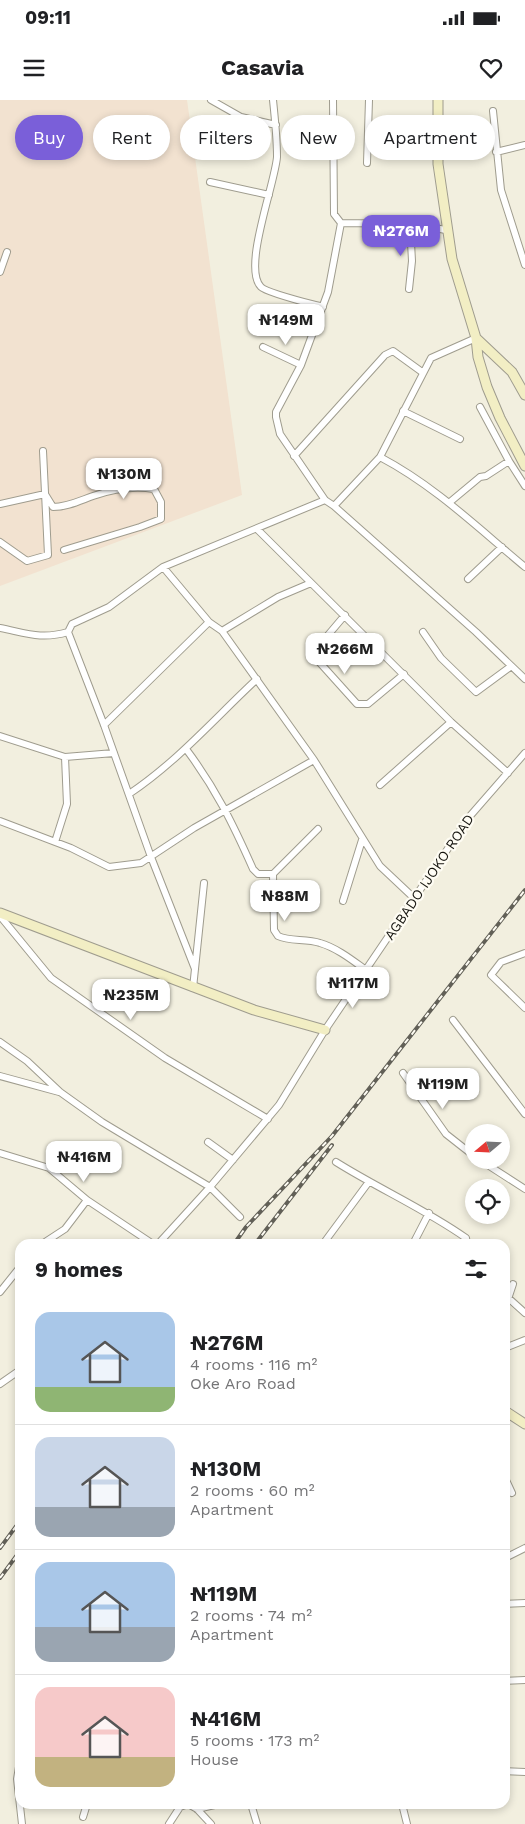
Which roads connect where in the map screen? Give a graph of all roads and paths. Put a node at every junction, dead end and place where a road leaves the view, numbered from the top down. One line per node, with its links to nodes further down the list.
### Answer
1 (211, 100): 7 (street)
2 (273, 100): 7 (street)
3 (333, 100): 13 (street)
4 (369, 100): 10 (street)
5 (438, 100): 15 (main road)
6 (493, 111): 9 (street)
7 (276, 125): 12 (street)
8 (525, 145): 9 (street)
9 (496, 152): 17 (street)
10 (367, 163)
11 (210, 182): 12 (street)
12 (268, 195): 20 (street)
13 (341, 223): 14 (street); 20 (street)
14 (410, 224): 15 (street); 19 (street)
15 (446, 230): 21 (main road)
16 (7, 252): 18 (street)
17 (525, 266)
18 (0, 272)
19 (409, 289)
20 (323, 307): 23 (street)
21 (476, 338): 24 (street); 25 (main road); 33 (main road)
22 (263, 347): 23 (street)
23 (300, 365): 30 (street)
24 (422, 372): 27 (street); 30 (street)
25 (525, 395)
26 (480, 407): 32 (street)
27 (403, 411): 28 (street); 31 (street)
28 (460, 439)
29 (43, 451): 35 (street)
30 (294, 456): 36 (street)
31 (380, 457): 37 (street); 39 (street)
32 (509, 461): 34 (street); 37 (street)
33 (525, 466)
34 (525, 486)
35 (45, 494): 38 (street); 41 (street); 43 (street)
36 (325, 500): 39 (street); 40 (street)
37 (450, 502): 42 (street)
38 (0, 504)
39 (334, 506): 54 (street)
40 (258, 530): 45 (street); 47 (street)
41 (0, 542)
42 (502, 548): 44 (street); 46 (street)
43 (64, 550)
44 (525, 567)
45 (163, 568): 49 (street); 52 (street)
46 (468, 579)
47 (311, 583): 48 (street); 51 (street)
48 (345, 615): 55 (street); 55 (street)
49 (209, 622): 51 (street); 59 (street)
50 (0, 628): 52 (street)
51 (222, 631): 56 (street)
52 (68, 632): 59 (street)
53 (423, 632): 54 (street)
54 (510, 667): 57 (street)
55 (404, 674): 58 (street)
56 (257, 679): 61 (street); 65 (street)
57 (525, 679)
58 (451, 722): 66 (street); 67 (street)
59 (104, 725): 62 (street)
60 (0, 736): 64 (street)
61 (186, 749): 68 (street); 69 (street)
62 (114, 753): 64 (street); 68 (street)
63 (525, 753): 66 (street, AGBADO IJOKO ROAD)
64 (65, 757): 73 (street)
65 (314, 760): 69 (street); 72 (street)
66 (508, 773): 77 (street, AGBADO IJOKO ROAD)
67 (380, 785)
68 (129, 794): 74 (street)
69 (227, 811): 74 (street); 75 (street)
70 (0, 820): 73 (street)
71 (318, 829): 75 (street)
72 (362, 840): 77 (street); 78 (street)
73 (56, 842): 74 (street)
74 (151, 857): 81 (street)
75 (273, 874): 82 (street)
76 (204, 883): 81 (street)
77 (414, 898): 82 (street, AGBADO IJOKO ROAD)
78 (343, 901)
79 (0, 914): 83 (main road); 92 (street)
80 (525, 952): 84 (street)
81 (195, 970): 83 (street)
82 (366, 970): 86 (street, AGBADO IJOKO ROAD)
83 (193, 988): 86 (main road)
84 (525, 1008)
85 (452, 1020): 91 (street)
86 (325, 1030): 92 (street, AGBADO IJOKO ROAD)
87 (0, 1042): 90 (street)
88 (403, 1073): 94 (street)
89 (0, 1076): 90 (street)
90 (60, 1092): 100 (street)
91 (525, 1114)
92 (268, 1119): 96 (street, AGBADO IJOKO ROAD)
93 (208, 1142): 96 (street)
94 (465, 1149)
95 (0, 1153): 102 (street)
96 (233, 1160): 100 (street, AGBADO IJOKO ROAD)
97 (336, 1162): 99 (street)
98 (495, 1169): 101 (street)
99 (368, 1183): 103 (street); 108 (street)
100 (210, 1187): 104 (street); 107 (street, AGBADO IJOKO ROAD)
101 (524, 1187)
102 (87, 1200): 105 (street); 106 (street)
103 (429, 1213): 109 (street); 110 (street)
104 (240, 1217)
105 (49, 1239)
106 (146, 1239)
107 (163, 1239)
108 (327, 1239)
109 (416, 1239)
110 (466, 1239)
111 (15, 1273): 114 (street)
112 (513, 1284): 113 (street)
113 (510, 1290)
114 (0, 1292)
115 (510, 1300): 116 (street)
116 (525, 1313)
117 (525, 1340): 118 (street)
118 (510, 1346)
119 (15, 1374): 120 (street)
120 (0, 1384)
121 (510, 1416): 122 (main road)
122 (525, 1424)
123 (510, 1488): 124 (street)
124 (512, 1492)
125 (525, 1548): 126 (street)
126 (510, 1556)
127 (525, 1603): 128 (street)
128 (510, 1604)
129 (525, 1680): 130 (street)
130 (510, 1681)
131 (510, 1772): 132 (street)
132 (525, 1772)
133 (20, 1809): 140 (street)
134 (85, 1809): 139 (street)
135 (179, 1809): 141 (street)
136 (197, 1809): 142 (street)
137 (252, 1809): 143 (street)
138 (403, 1809): 144 (street)
139 (83, 1817)
140 (22, 1824)
141 (169, 1824)
142 (210, 1824)
143 (257, 1824)
144 (407, 1824)

